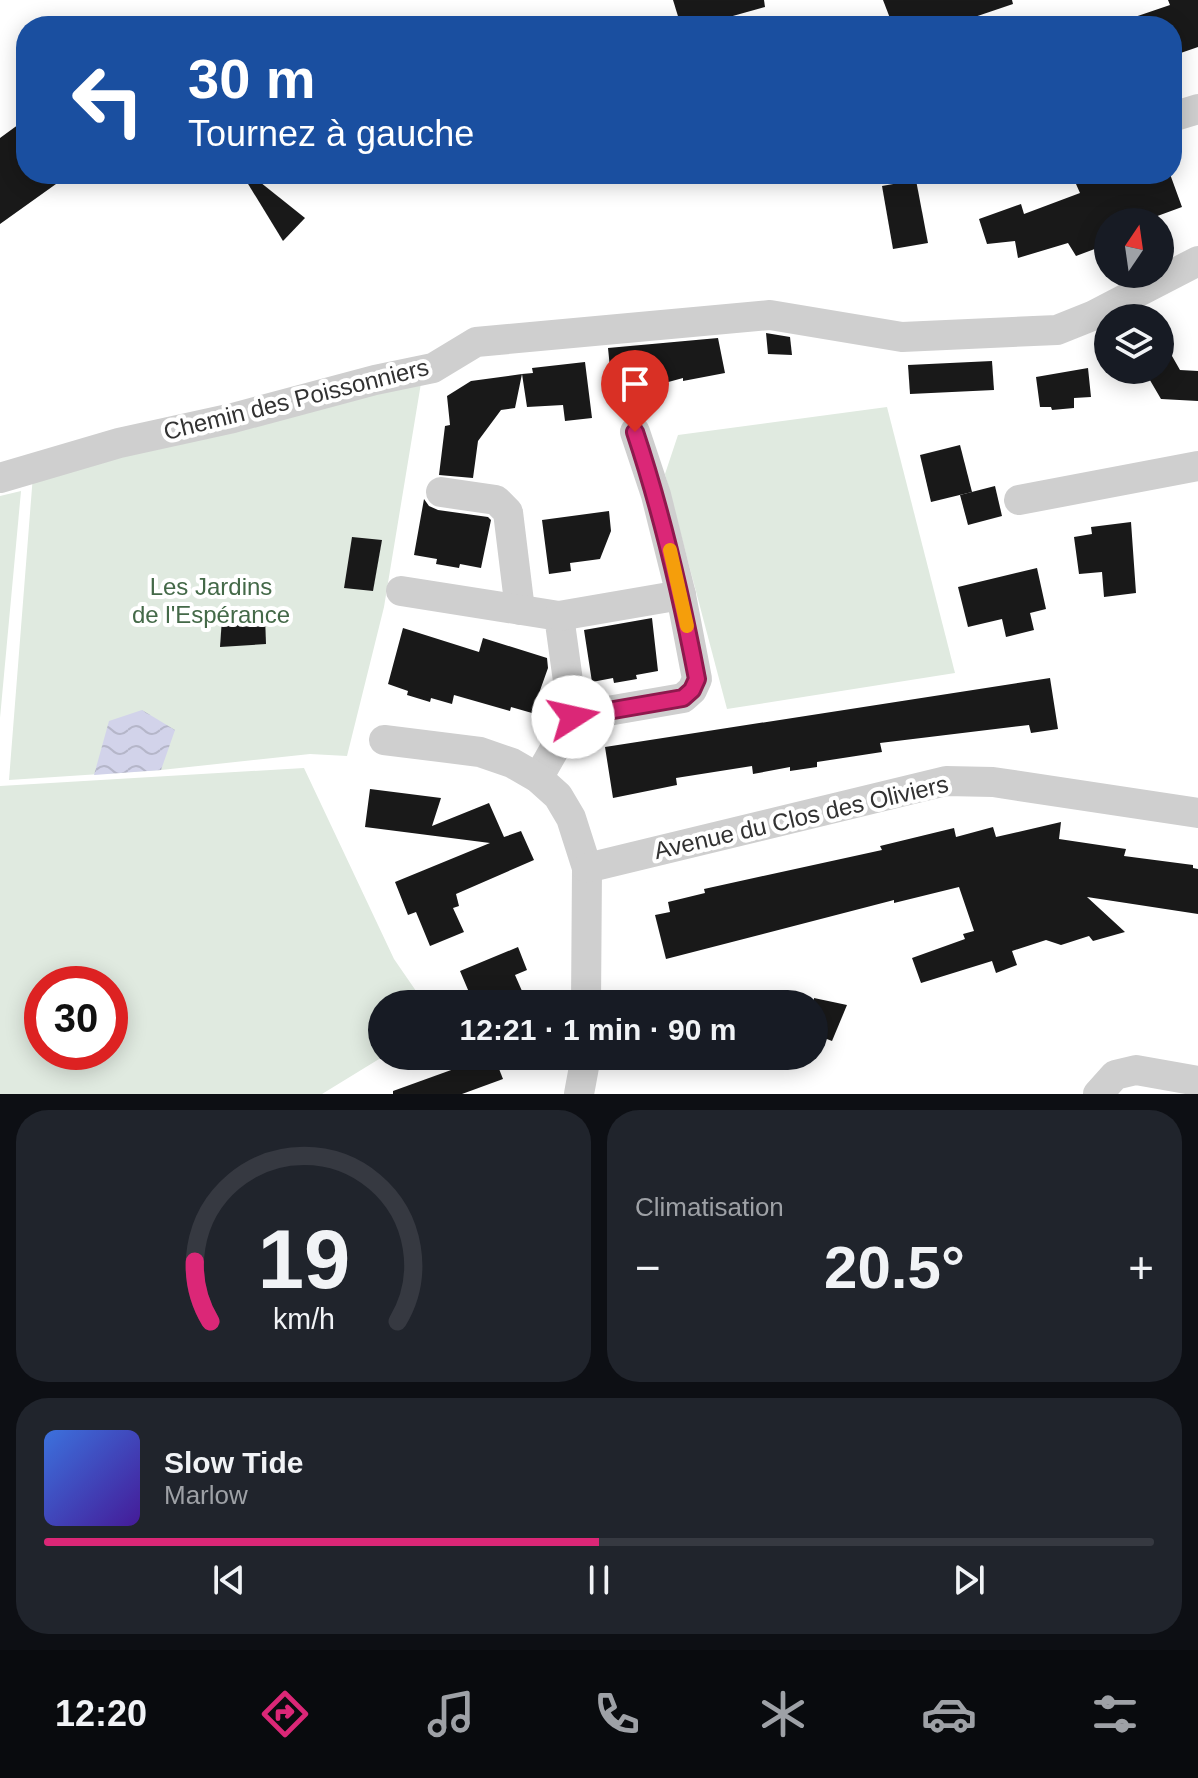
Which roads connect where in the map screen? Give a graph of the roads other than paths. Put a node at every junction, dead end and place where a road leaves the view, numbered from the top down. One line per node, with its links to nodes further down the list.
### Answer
1 (1198, 261): 4 (street, Chemin des Poissonniers)
2 (635, 432): 8 (street)
3 (1198, 466): 6 (street)
4 (0, 478)
5 (441, 492): 9 (street)
6 (1019, 500)
7 (401, 591): 9 (street)
8 (681, 595): 10 (street); 11 (street)
9 (520, 610): 10 (street)
10 (559, 616): 11 (street)
11 (573, 717): 13 (street)
12 (384, 740): 13 (street)
13 (538, 778): 15 (street)
14 (1198, 813): 15 (street, Avenue du Clos des Oliviers)
15 (587, 868): 16 (street)
16 (586, 990)
17 (583, 1070): 19 (street)
18 (1198, 1081): 20 (street)
19 (579, 1094)
20 (1098, 1094)

